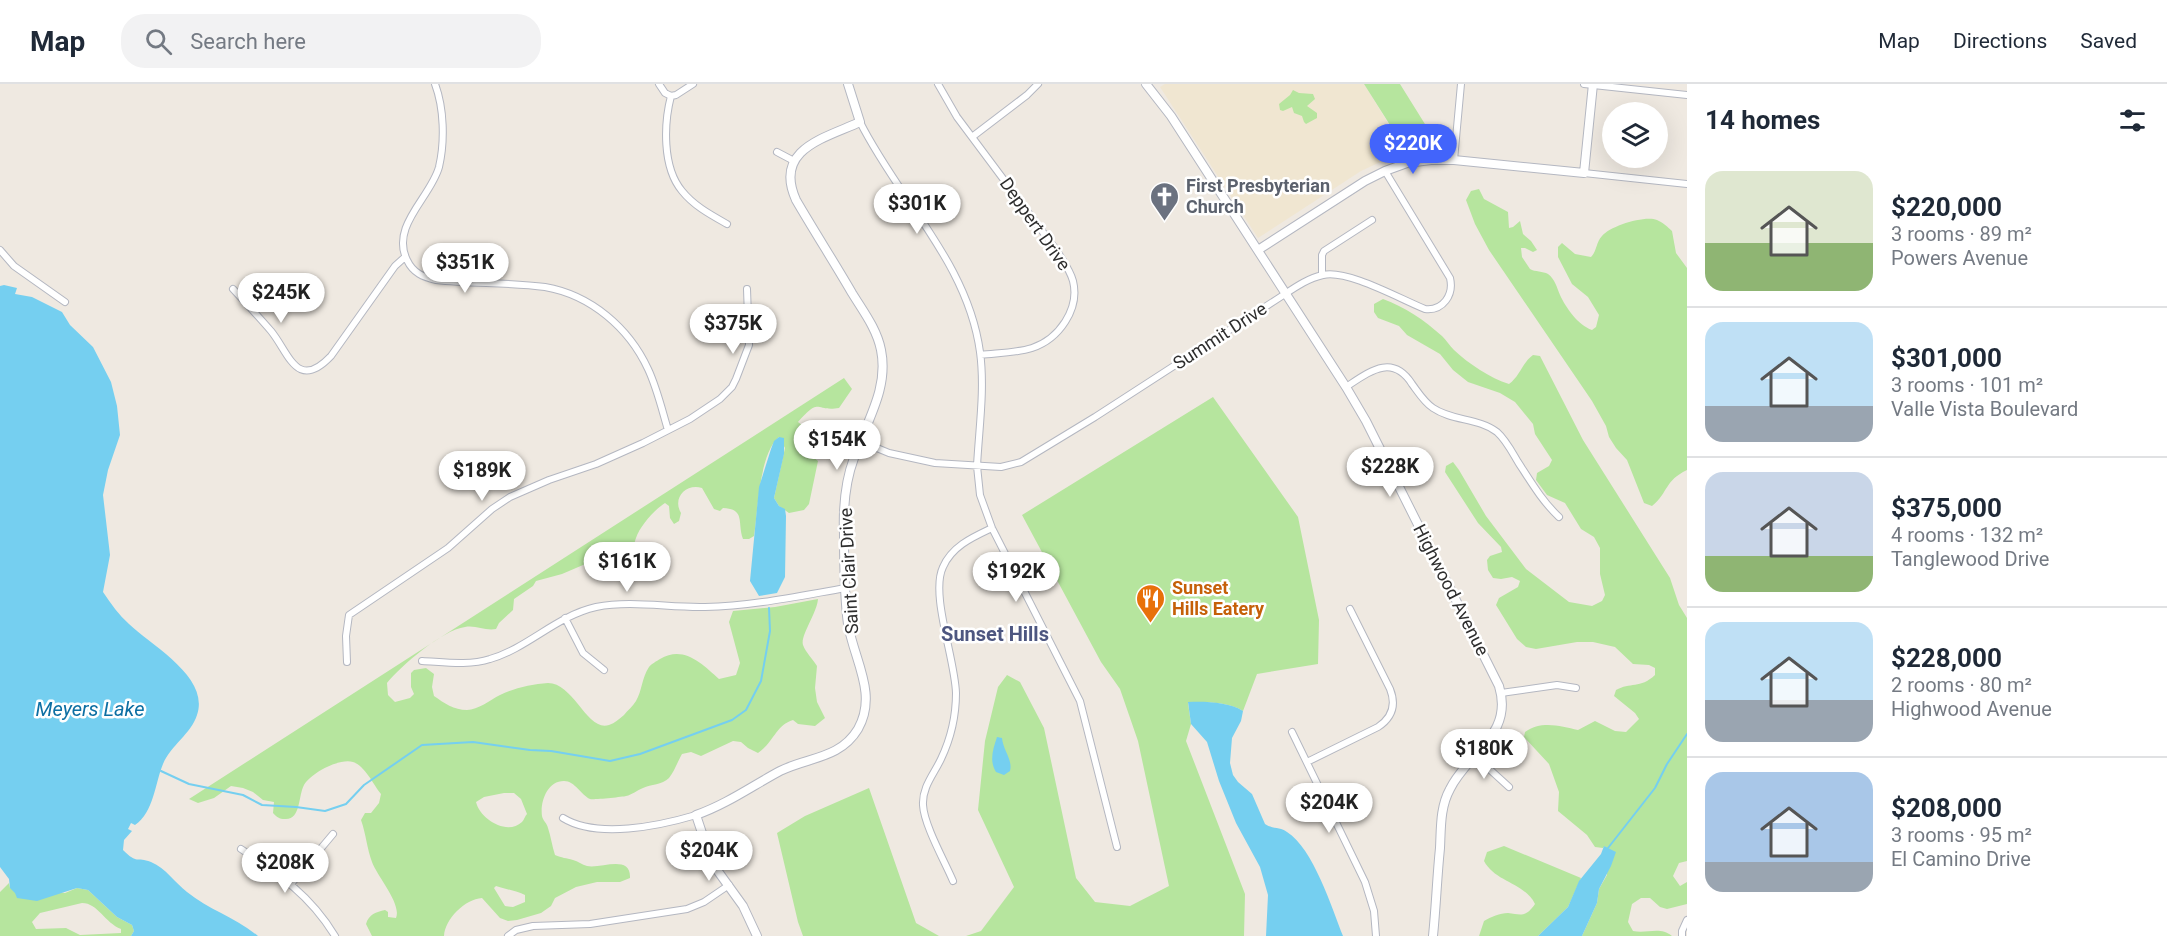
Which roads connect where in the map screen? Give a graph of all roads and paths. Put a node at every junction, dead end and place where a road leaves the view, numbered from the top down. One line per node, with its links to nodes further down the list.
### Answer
1 (435, 84): 25 (street)
2 (659, 84): 12 (street)
3 (693, 84): 12 (street)
4 (848, 84): 13 (street)
5 (938, 84): 14 (street, Deppert Drive)
6 (1038, 84): 14 (street)
7 (1146, 84): 24 (street, Highwood Avenue)
8 (1461, 84): 16 (street)
9 (1584, 84): 10 (street)
10 (1593, 84): 11 (street); 19 (street)
11 (1687, 95)
12 (671, 96): 22 (street)
13 (860, 122): 17 (street); 31 (street)
14 (972, 137): 31 (street, Deppert Drive)
15 (777, 152): 17 (street)
16 (1454, 160): 18 (street); 19 (street)
17 (794, 161): 34 (street, Saint Clair Drive)
18 (1385, 171): 24 (street); 26 (street)
19 (1584, 173): 20 (street)
20 (1687, 184)
21 (1372, 220): 26 (street)
22 (727, 224)
23 (0, 250): 30 (street)
24 (1258, 250): 29 (street, Highwood Avenue)
25 (405, 257): 27 (street); 33 (street)
26 (1322, 275): 29 (street, Summit Drive)
27 (233, 289)
28 (747, 289): 33 (street)
29 (1285, 294): 32 (street, Highwood Avenue); 35 (street, Summit Drive)
30 (65, 302)
31 (981, 355): 35 (street)
32 (1346, 387): 36 (street); 45 (street, Highwood Avenue)
33 (668, 430): 42 (street)
34 (860, 441): 35 (street, Summit Drive); 38 (street, Saint Clair Drive)
35 (977, 466): 37 (street)
36 (1559, 517)
37 (992, 528): 53 (street); 55 (street)
38 (846, 588): 40 (street); 50 (street, Saint Clair Drive)
39 (1350, 609): 48 (street)
40 (565, 618): 41 (street); 43 (street)
41 (422, 661)
42 (347, 662)
43 (604, 670)
44 (1576, 688): 45 (street)
45 (1501, 693): 47 (street, Highwood Avenue)
46 (1292, 732): 48 (street)
47 (1475, 756): 49 (street); 63 (street, Highwood Avenue)
48 (1307, 762): 62 (street)
49 (1509, 787)
50 (696, 815): 51 (street, Saint Clair Drive); 57 (street)
51 (563, 818)
52 (333, 834): 56 (street)
53 (1117, 847)
54 (241, 849): 56 (street)
55 (953, 881)
56 (291, 884): 59 (street)
57 (729, 885): 60 (street); 61 (street)
58 (1687, 920): 64 (street)
59 (335, 936)
60 (507, 936)
61 (757, 936)
62 (1376, 936)
63 (1433, 936)
64 (1682, 936)

